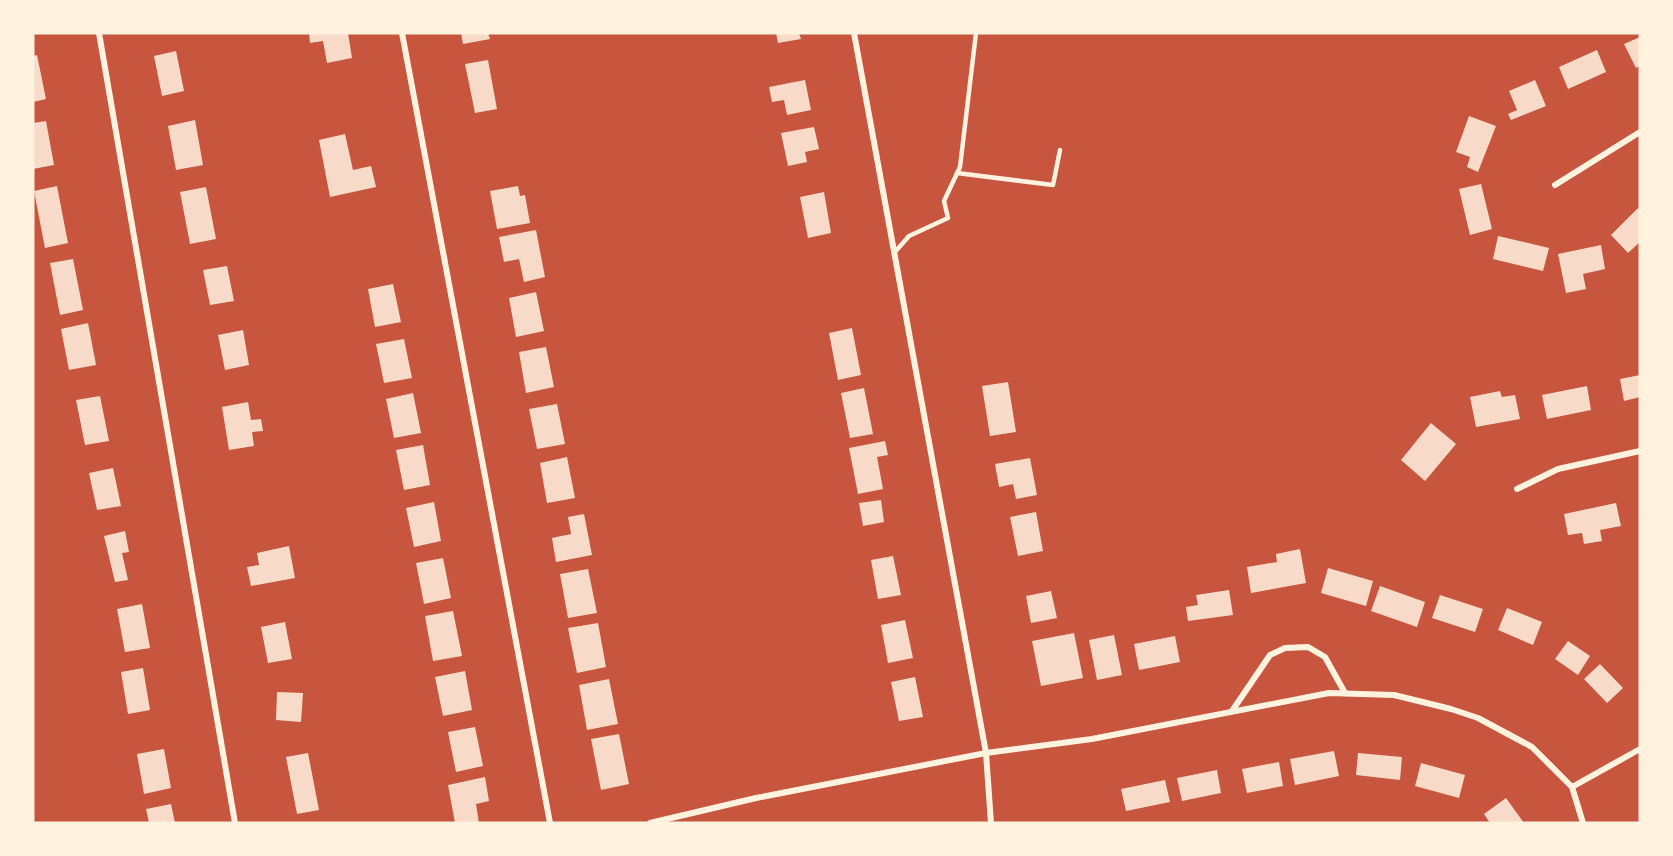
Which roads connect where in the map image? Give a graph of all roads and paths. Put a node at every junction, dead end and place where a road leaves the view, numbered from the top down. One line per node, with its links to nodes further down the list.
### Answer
1 (99, 33): 17 (street)
2 (402, 33): 18 (street)
3 (854, 33): 9 (street)
4 (976, 33): 7 (lane)
5 (1640, 132): 8 (street)
6 (1060, 150): 7 (lane)
7 (957, 173): 9 (lane)
8 (1555, 185)
9 (894, 253): 15 (street)
10 (1640, 451): 11 (street)
11 (1517, 489)
12 (1345, 693): 13 (street); 13 (street); 16 (street)
13 (1232, 711): 15 (street)
14 (1640, 749): 16 (street)
15 (986, 753): 19 (street); 20 (street)
16 (1572, 787): 21 (street)
17 (235, 823)
18 (550, 823)
19 (650, 823)
20 (991, 823)
21 (1583, 823)

